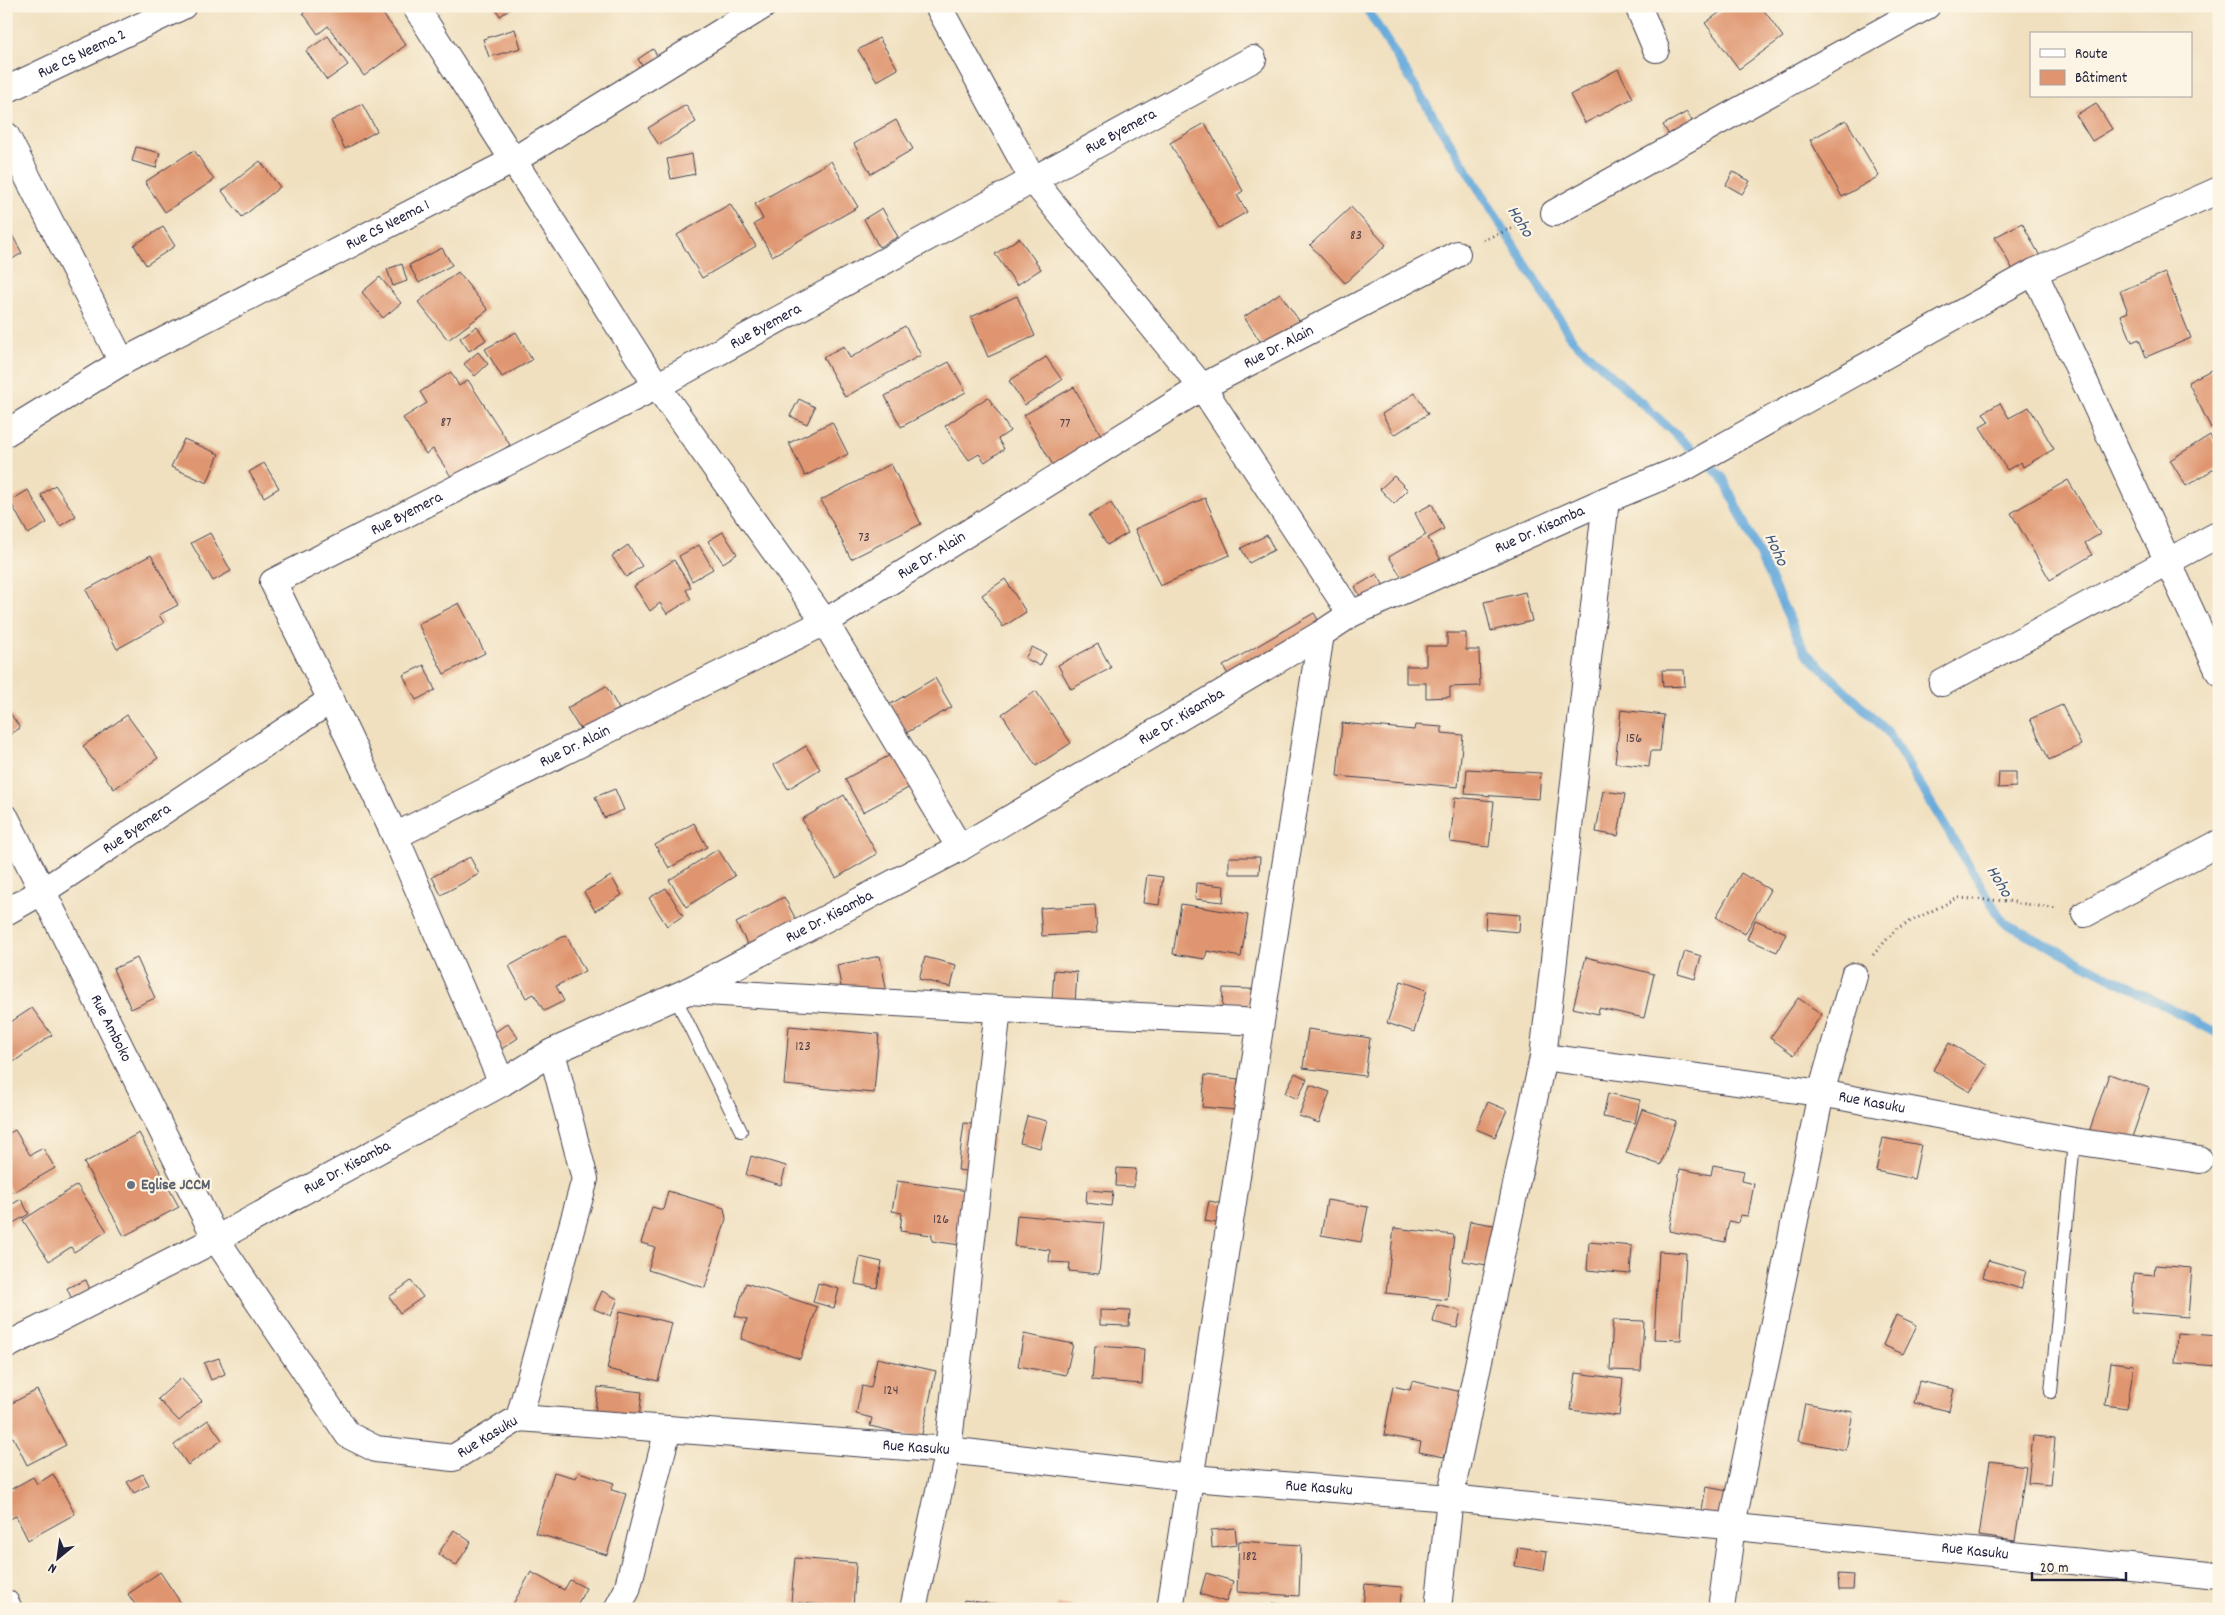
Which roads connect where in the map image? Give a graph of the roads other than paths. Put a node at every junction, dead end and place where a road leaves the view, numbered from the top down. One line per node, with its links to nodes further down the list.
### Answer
1 (184, 6): 9 (street, Rue CS Neema 2)
2 (415, 6): 11 (street)
3 (763, 6): 11 (street, Rue CS Neema 1)
4 (938, 6): 12 (street)
5 (1638, 6): 7 (street)
6 (1927, 6): 14 (street)
7 (1656, 49)
8 (1252, 59): 12 (street, Rue Byemera)
9 (6, 90)
10 (6, 136): 17 (street)
11 (514, 160): 17 (street, Rue CS Neema 1); 18 (street)
12 (1033, 180): 18 (street, Rue Byemera); 19 (street)
13 (2219, 190): 16 (street, Rue Dr. Kisamba)
14 (1554, 213)
15 (1457, 254): 19 (street, Rue Dr. Alain)
16 (2034, 272): 21 (street, Rue Dr. Kisamba); 23 (street)
17 (122, 362): 20 (street, Rue CS Neema 1)
18 (657, 386): 25 (street); 29 (street, Rue Byemera)
19 (1202, 387): 24 (street); 25 (street, Rue Dr. Alain)
20 (6, 433)
21 (1606, 500): 24 (street, Rue Dr. Kisamba); 42 (street)
22 (2219, 534): 23 (street)
23 (2167, 561): 27 (street); 28 (street)
24 (1351, 614): 26 (street, Rue Dr. Kisamba)
25 (825, 622): 31 (street, Rue Dr. Alain); 33 (street)
26 (1322, 634): 33 (street, Rue Dr. Kisamba); 40 (street)
27 (2219, 672)
28 (1942, 683)
29 (332, 700): 31 (street); 34 (street, Rue Byemera)
30 (6, 818): 34 (street, Rue Amboko)
31 (395, 836): 43 (street)
32 (2219, 843): 36 (street)
33 (960, 848): 38 (street, Rue Dr. Kisamba)
34 (43, 891): 35 (street, Rue Byemera); 48 (street, Rue Amboko)
35 (6, 912)
36 (2085, 914)
37 (1854, 976): 44 (street)
38 (682, 994): 39 (street, Rue Dr. Kisamba); 41 (street, Rue Dr. Kisamba); 45 (lane)
39 (998, 1009): 40 (street, Rue Dr. Kisamba); 53 (street)
40 (1260, 1022): 54 (street)
41 (552, 1052): 43 (street, Rue Dr. Kisamba); 51 (street)
42 (1543, 1057): 44 (street, Rue Kasuku); 55 (street)
43 (502, 1082): 48 (street, Rue Dr. Kisamba)
44 (1821, 1093): 46 (street, Rue Kasuku); 56 (street)
45 (741, 1131)
46 (2074, 1141): 47 (street, Rue Kasuku); 50 (lane)
47 (2200, 1160)
48 (216, 1239): 49 (street, Rue Dr. Kisamba); 51 (street, Rue Kasuku)
49 (6, 1346)
50 (2051, 1392)
51 (519, 1418): 52 (street, Rue Kasuku)
52 (668, 1429): 53 (street, Rue Kasuku); 60 (street)
53 (948, 1450): 54 (street, Rue Kasuku); 61 (street)
54 (1191, 1478): 55 (street, Rue Kasuku); 62 (street)
55 (1450, 1498): 56 (street, Rue Kasuku); 63 (street)
56 (1732, 1526): 57 (street, Rue Kasuku); 64 (street)
57 (2219, 1576)
58 (6, 1603): 59 (street)
59 (9, 1609)
60 (617, 1609)
61 (913, 1609)
62 (1170, 1609)
63 (1438, 1609)
64 (1720, 1609)

